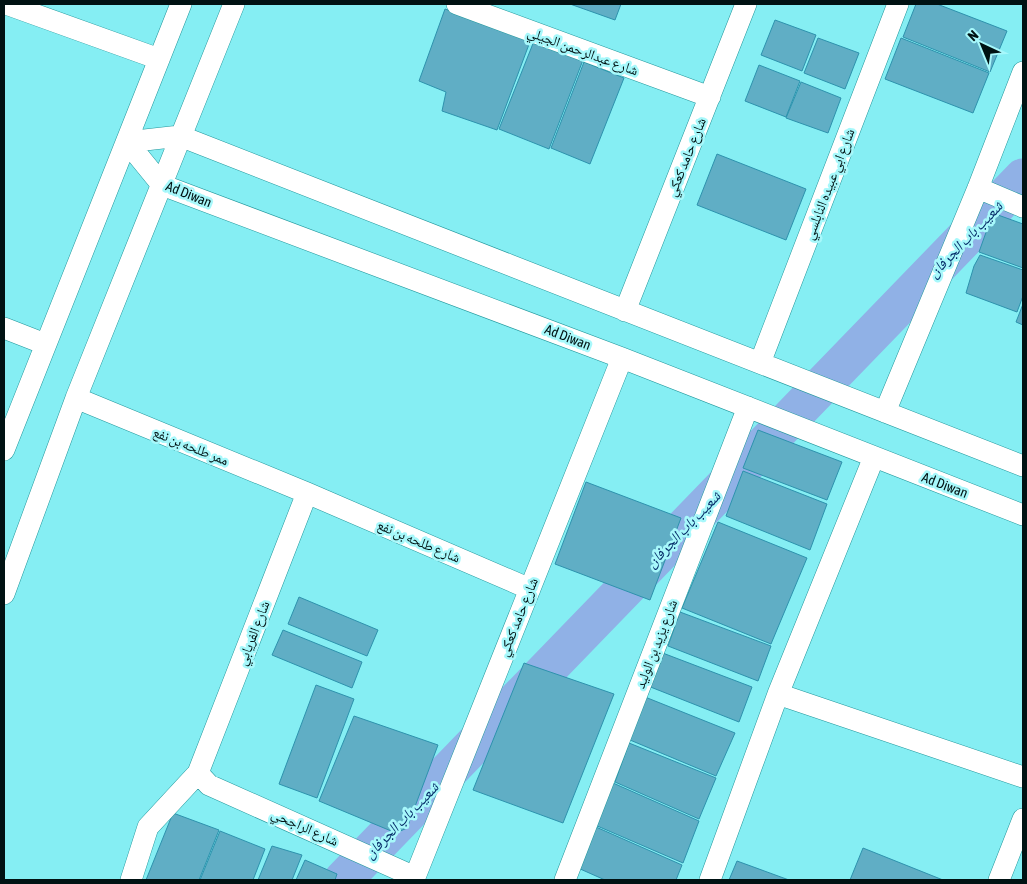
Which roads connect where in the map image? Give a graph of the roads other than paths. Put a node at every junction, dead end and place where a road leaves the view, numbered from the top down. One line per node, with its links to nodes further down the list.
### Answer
1 (6, 4): 8 (street)
2 (181, 4): 8 (street)
3 (234, 4): 11 (street)
4 (457, 4): 7 (street, شارع عبدالرحمن الجيلي)
5 (746, 4): 10 (street, شارع حامد كعكي)
6 (898, 4): 20 (street, شارع ابي عبيده النابلسي)
7 (503, 12): 10 (street, شارع عبدالرحمن الجيلي)
8 (159, 59): 12 (street)
9 (1023, 72): 14 (street)
10 (710, 97): 16 (street, شارع حامد كعكي)
11 (180, 136): 12 (street); 13 (street); 16 (street)
12 (126, 142): 13 (street, Ad Diwan); 18 (street)
13 (162, 185): 19 (street, Ad Diwan); 21 (street)
14 (978, 188): 15 (street); 23 (street)
15 (1023, 207)
16 (625, 311): 20 (street)
17 (4, 328): 18 (street)
18 (45, 344): 24 (street)
19 (622, 358): 22 (street, Ad Diwan); 29 (street, شارع حامد كعكي)
20 (760, 364): 23 (street)
21 (76, 398): 27 (street, ممر طلحه بن نفع); 30 (street)
22 (748, 407): 25 (street, Ad Diwan); 37 (street, شارع يزيد بن الوليد)
23 (885, 412): 26 (street)
24 (4, 450)
25 (874, 457): 28 (street, Ad Diwan); 31 (street)
26 (1023, 466)
27 (307, 494): 29 (street, شارع طلحه بن نفع); 32 (street, شارع الفريابي)
28 (1023, 516)
29 (530, 589): 35 (street, شارع حامد كعكي)
30 (4, 594)
31 (778, 694): 33 (street); 38 (street)
32 (198, 773): 35 (street, شارع الراجحي); 36 (street)
33 (1023, 777)
34 (1023, 819): 39 (street)
35 (415, 877)
36 (131, 880)
37 (565, 880)
38 (710, 880)
39 (999, 880)

